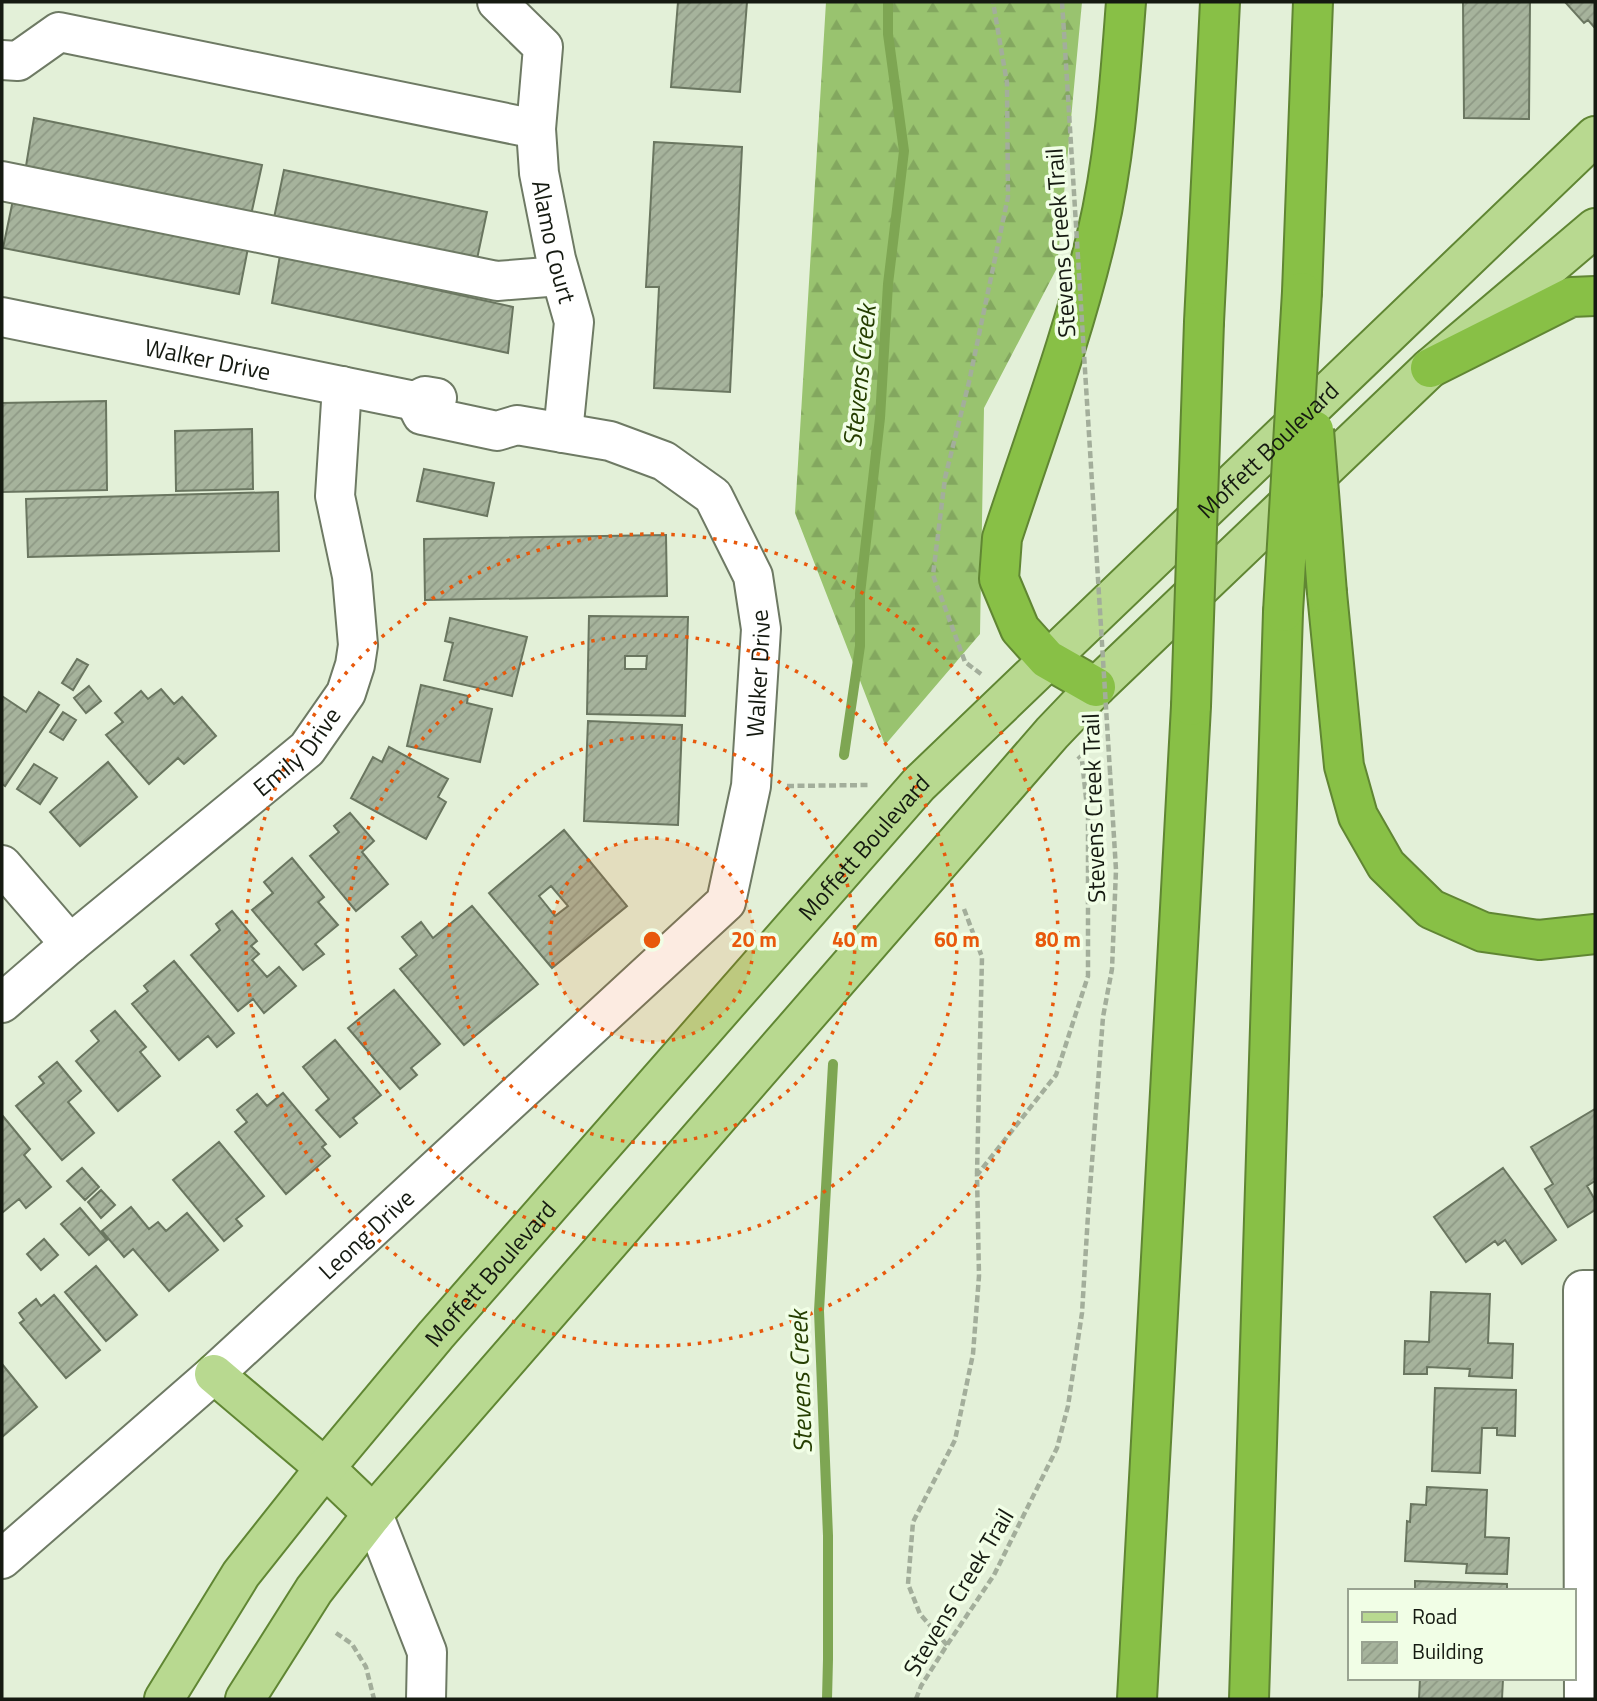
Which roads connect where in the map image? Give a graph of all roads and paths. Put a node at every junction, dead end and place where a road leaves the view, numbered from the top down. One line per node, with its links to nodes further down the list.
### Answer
1 (497, 2): 7 (street, Alamo Court)
2 (1062, 2): 41 (path, Stevens Creek Trail, bridge)
3 (1126, 2): 18 (highway)
4 (1220, 2): 42 (highway, bridge)
5 (1313, 2): 12 (highway)
6 (2, 60): 7 (street)
7 (536, 129): 11 (street, Alamo Court)
8 (1595, 136): 18 (main road, Moffett Boulevard)
9 (2, 181): 11 (street)
10 (1595, 228): 15 (main road)
11 (561, 276): 17 (street, Alamo Court)
12 (1302, 292): 25 (highway, bridge); 34 (highway, bridge)
13 (1595, 296): 15 (highway)
14 (2, 317): 16 (street, Walker Drive)
15 (1430, 368): 19 (main road)
16 (342, 386): 17 (street, Walker Drive); 26 (street, Emily Drive)
17 (563, 433): 21 (street, Walker Drive)
18 (1047, 659): 19 (highway); 20 (main road, Moffett Boulevard)
19 (1096, 687): 32 (main road)
20 (919, 784): 21 (path); 31 (main road, Moffett Boulevard)
21 (751, 786): 23 (street, Walker Drive)
22 (2, 865): 26 (street)
23 (726, 902): 30 (street, Leong Drive)
24 (964, 909): 28 (path)
25 (1595, 934)
26 (70, 944): 27 (street, Emily Drive)
27 (2, 1003)
28 (977, 1175)
29 (1589, 1290): 36 (street)
30 (214, 1374): 31 (main road); 33 (street, Leong Drive)
31 (325, 1468): 32 (main road); 37 (main road, Moffett Boulevard)
32 (373, 1514): 38 (main road); 40 (street)
33 (2, 1559)
34 (1253, 1567): 43 (highway); 44 (highway)
35 (336, 1633): 39 (path)
36 (1588, 1690)
37 (164, 1699)
38 (245, 1699)
39 (374, 1699)
40 (426, 1699)
41 (916, 1699)
42 (1138, 1699)
43 (1233, 1699)
44 (1249, 1699)

